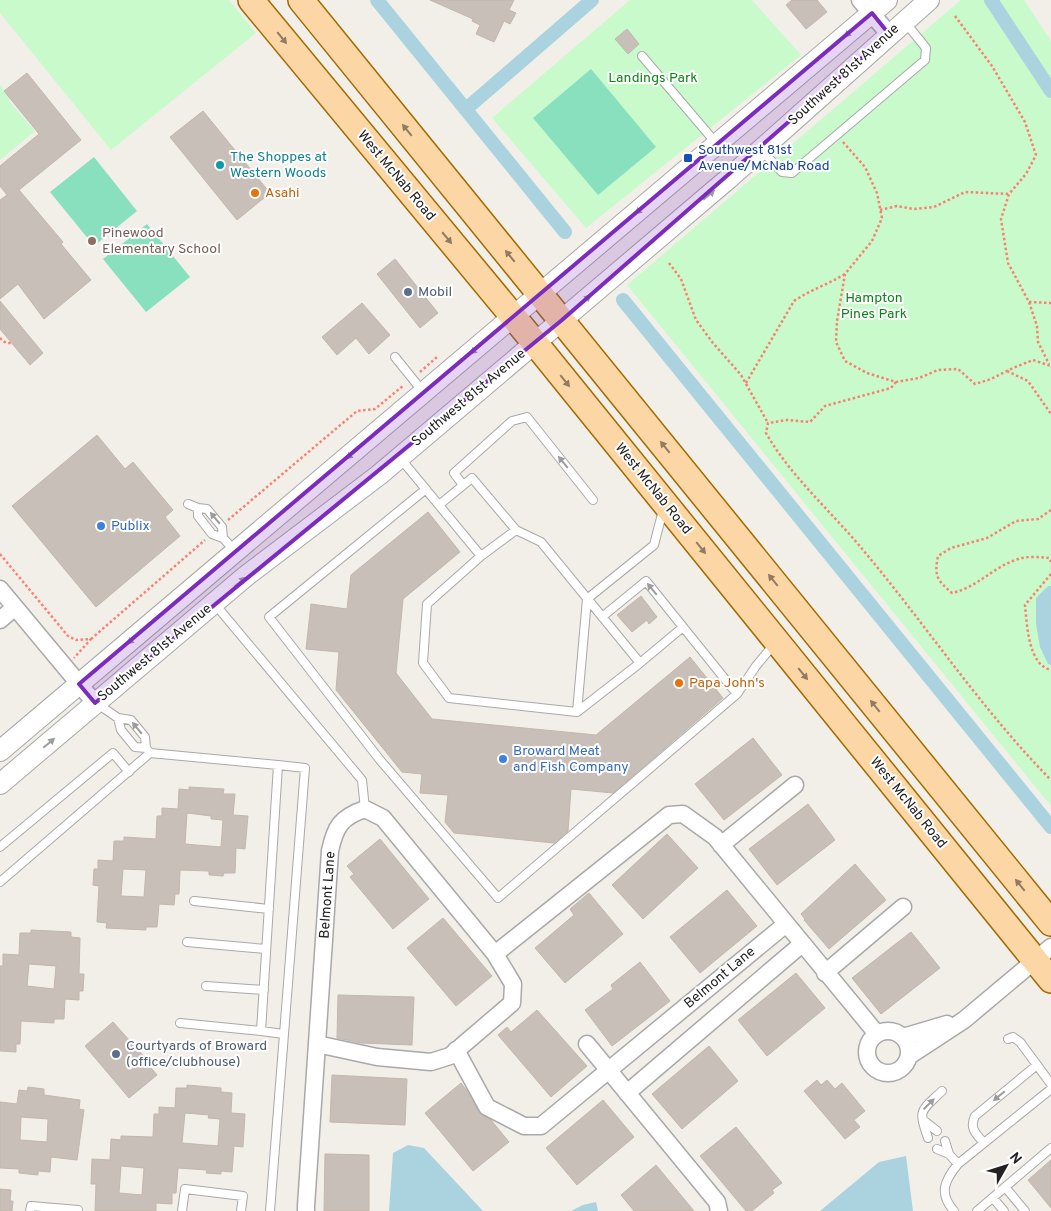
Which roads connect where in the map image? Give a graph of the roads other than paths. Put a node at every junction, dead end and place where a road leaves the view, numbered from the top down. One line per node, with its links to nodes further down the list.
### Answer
1 (251, 0): 11 (main road, West McNab Road, one-way to 11)
2 (301, 0): 10 (main road, one-way to 2)
3 (888, 0): 5 (street, Southwest 81st Avenue)
4 (929, 0): 6 (street, Southwest 81st Avenue)
5 (866, 7): 6 (street); 8 (street, Southwest 81st Avenue, one-way to 8)
6 (897, 28): 9 (street, Southwest 81st Avenue); 9 (lane)
7 (642, 56): 8 (lane)
8 (718, 144): 10 (street, Southwest 81st Avenue, one-way to 10)
9 (760, 150): 12 (street, Southwest 81st Avenue, one-way to 9)
10 (541, 294): 11 (street, Southwest 81st Avenue); 12 (main road)
11 (513, 317): 13 (main road, West McNab Road); 15 (street, Southwest 81st Avenue, one-way to 15)
12 (562, 320): 13 (street, Southwest 81st Avenue); 32 (main road, one-way to 12)
13 (535, 343): 16 (street, Southwest 81st Avenue); 21 (main road, West McNab Road, one-way to 21)
14 (395, 358): 15 (lane)
15 (418, 386): 25 (street, Southwest 81st Avenue, one-way to 25)
16 (400, 457): 18 (lane); 29 (street, Southwest 81st Avenue, one-way to 16)
17 (463, 485): 19 (lane, one-way to 17); 22 (lane); 24 (lane)
18 (426, 488): 22 (lane); 38 (lane)
19 (593, 500)
20 (188, 504): 23 (lane)
21 (665, 504): 28 (lane); 35 (main road, West McNab Road, one-way to 35)
22 (439, 505): 26 (lane)
23 (198, 508): 25 (lane); 25 (lane, one-way to 23)
24 (516, 530): 26 (lane); 28 (lane)
25 (229, 545): 37 (street, Southwest 81st Avenue, one-way to 37)
26 (481, 556): 40 (lane)
27 (0, 589): 30 (street)
28 (587, 599): 31 (lane); 40 (lane)
29 (214, 603): 39 (street, Southwest 81st Avenue); 48 (lane)
30 (15, 607): 33 (street); 37 (street)
31 (602, 617): 34 (lane, one-way to 31); 36 (lane)
32 (804, 618): 35 (main road); 55 (main road, one-way to 32)
33 (0, 620)
34 (683, 627): 36 (lane); 38 (lane)
35 (776, 642): 38 (lane); 61 (main road, West McNab Road, one-way to 61)
36 (640, 663): 40 (lane)
37 (79, 684): 39 (street); 42 (street, Southwest 81st Avenue)
38 (738, 694)
39 (96, 703): 41 (lane); 46 (street, Southwest 81st Avenue, one-way to 39)
40 (578, 712)
41 (118, 718): 43 (lane); 43 (lane, one-way to 41)
42 (0, 751)
43 (148, 751): 44 (lane); 45 (lane)
44 (278, 765): 54 (lane); 69 (lane)
45 (129, 772): 50 (lane); 51 (lane)
46 (0, 784)
47 (795, 786): 49 (street)
48 (365, 809): 60 (street); 73 (street, Belmont Lane)
49 (721, 845): 56 (street); 60 (street)
50 (0, 847)
51 (0, 882)
52 (194, 901): 54 (lane)
53 (903, 907): 62 (street)
54 (269, 909): 59 (lane)
55 (1051, 923)
56 (786, 924): 58 (street); 78 (street, Belmont Lane)
57 (188, 942): 59 (lane)
58 (802, 944): 62 (street); 82 (street, Belmont Lane)
59 (266, 949): 65 (lane)
60 (495, 954): 75 (street)
61 (1043, 954): 63 (main road, West McNab Road); 66 (street)
62 (825, 973): 70 (street)
63 (1051, 980)
64 (206, 986): 65 (lane)
65 (264, 990): 68 (lane)
66 (964, 1020): 71 (street); 76 (street)
67 (180, 1023): 68 (lane)
68 (261, 1031): 69 (lane)
69 (284, 1034): 98 (lane)
70 (877, 1034): 71 (street); 76 (street)
71 (903, 1037): 76 (street)
72 (1008, 1039): 77 (lane)
73 (317, 1044): 75 (street); 99 (street, Belmont Lane)
74 (587, 1044): 78 (street)
75 (456, 1050): 78 (street, Belmont Lane)
76 (909, 1056)
77 (1037, 1065): 79 (lane); 87 (lane, one-way to 87)
78 (609, 1071): 82 (street)
79 (1051, 1084)
80 (1051, 1090): 87 (lane)
81 (942, 1092): 83 (lane, one-way to 81)
82 (627, 1093): 100 (street)
83 (922, 1119): 84 (lane); 85 (lane)
84 (937, 1131)
85 (928, 1138)
86 (945, 1142): 90 (lane)
87 (984, 1143): 91 (lane)
88 (1051, 1148): 92 (lane)
89 (937, 1149): 90 (lane)
90 (949, 1154): 91 (lane)
91 (958, 1164): 101 (lane)
92 (1005, 1187): 93 (lane); 104 (lane)
93 (993, 1198): 102 (lane); 103 (lane)
94 (78, 1210): 95 (lane)
95 (30, 1211)
96 (182, 1211): 97 (lane)
97 (241, 1211)
98 (270, 1211)
99 (306, 1211)
100 (719, 1211)
101 (954, 1211)
102 (977, 1211)
103 (1004, 1211)
104 (1025, 1211)

